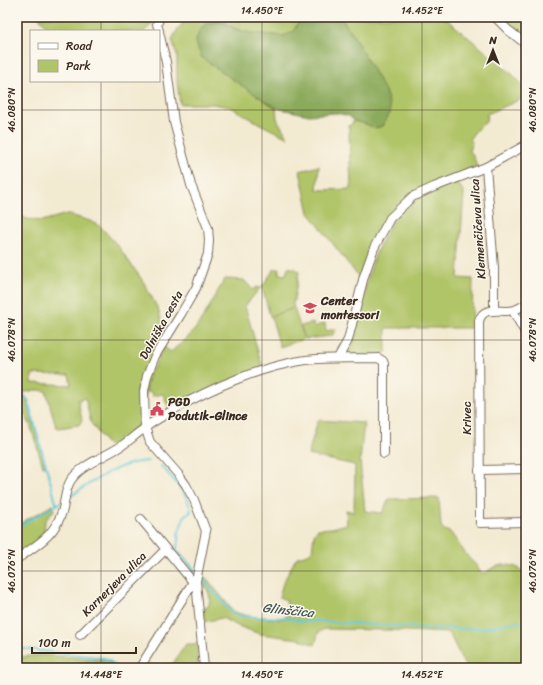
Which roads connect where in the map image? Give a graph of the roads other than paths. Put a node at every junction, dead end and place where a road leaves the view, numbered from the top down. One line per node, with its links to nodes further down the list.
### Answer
1 (160, 17): 3 (street, Dolniška cesta)
2 (495, 17): 5 (street)
3 (158, 30)
4 (160, 36): 13 (street, Dolniška cesta)
5 (526, 44)
6 (526, 145): 7 (street, Klemenčičeva ulica)
7 (486, 167): 10 (street, Klemenčičeva ulica); 12 (street)
8 (526, 305): 9 (street, Krivec)
9 (513, 310): 10 (street, Krivec); 11 (street)
10 (494, 311): 18 (street, Krivec)
11 (526, 334)
12 (338, 358): 13 (street); 16 (street)
13 (145, 428): 14 (street); 15 (street, Dolniška cesta)
14 (133, 437): 15 (street); 22 (street)
15 (150, 442): 23 (street, Dolniška cesta)
16 (384, 454)
17 (526, 469): 18 (street)
18 (479, 470): 20 (street, Krivec)
19 (141, 519): 21 (street)
20 (526, 522)
21 (165, 550): 23 (street); 24 (street, Karnerjeva ulica)
22 (17, 559)
23 (196, 577): 25 (street); 26 (street, Dolniška cesta)
24 (80, 635)
25 (142, 664)
26 (204, 668)

